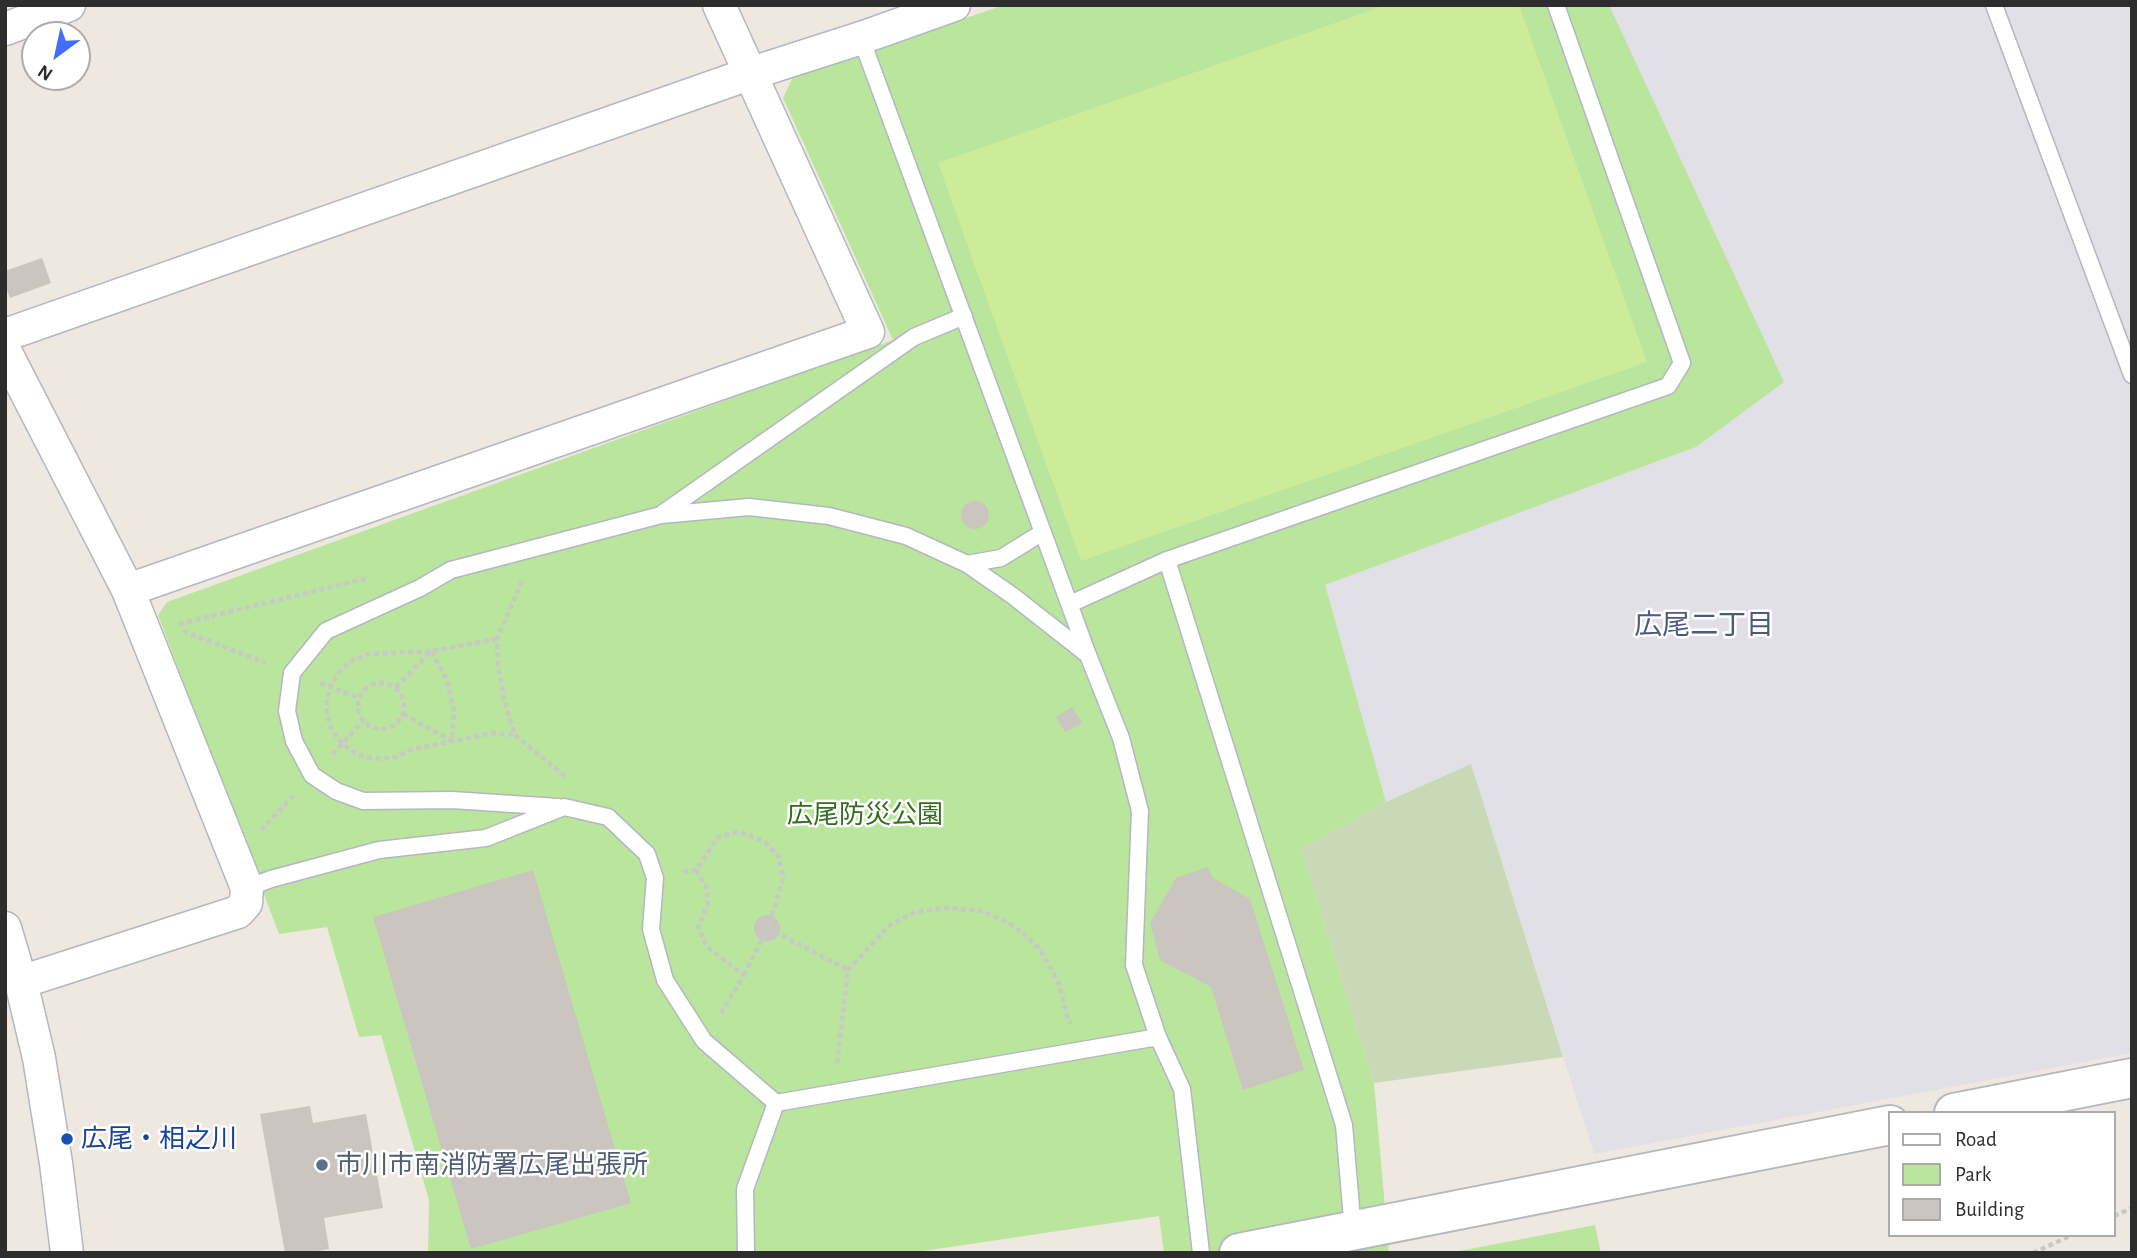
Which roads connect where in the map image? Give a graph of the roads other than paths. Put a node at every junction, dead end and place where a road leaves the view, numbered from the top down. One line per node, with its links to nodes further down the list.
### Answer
1 (69, 5): 6 (street)
2 (719, 5): 8 (street)
3 (954, 5): 7 (street)
4 (1556, 5): 15 (lane)
5 (1994, 5): 12 (lane)
6 (5, 29)
7 (861, 38): 8 (street); 9 (lane)
8 (749, 74): 10 (street); 17 (street)
9 (964, 316): 13 (lane); 14 (lane)
10 (5, 335)
11 (5, 351): 17 (street)
12 (2132, 375)
13 (661, 515): 16 (lane); 20 (lane)
14 (1043, 532): 16 (lane); 18 (lane)
15 (1167, 560): 18 (lane); 29 (lane)
16 (967, 565): 19 (lane)
17 (128, 590): 21 (street)
18 (1070, 604): 19 (lane)
19 (1087, 654): 24 (lane)
20 (564, 807): 21 (lane); 26 (lane)
21 (247, 888): 23 (street)
22 (5, 928): 23 (street)
23 (21, 982): 30 (street)
24 (1158, 1037): 26 (lane); 32 (lane)
25 (2132, 1078): 27 (street)
26 (776, 1103): 31 (lane)
27 (1964, 1111)
28 (1888, 1125): 29 (street)
29 (1353, 1231): 33 (street)
30 (66, 1253)
31 (746, 1253)
32 (1201, 1253)
33 (1239, 1253)

